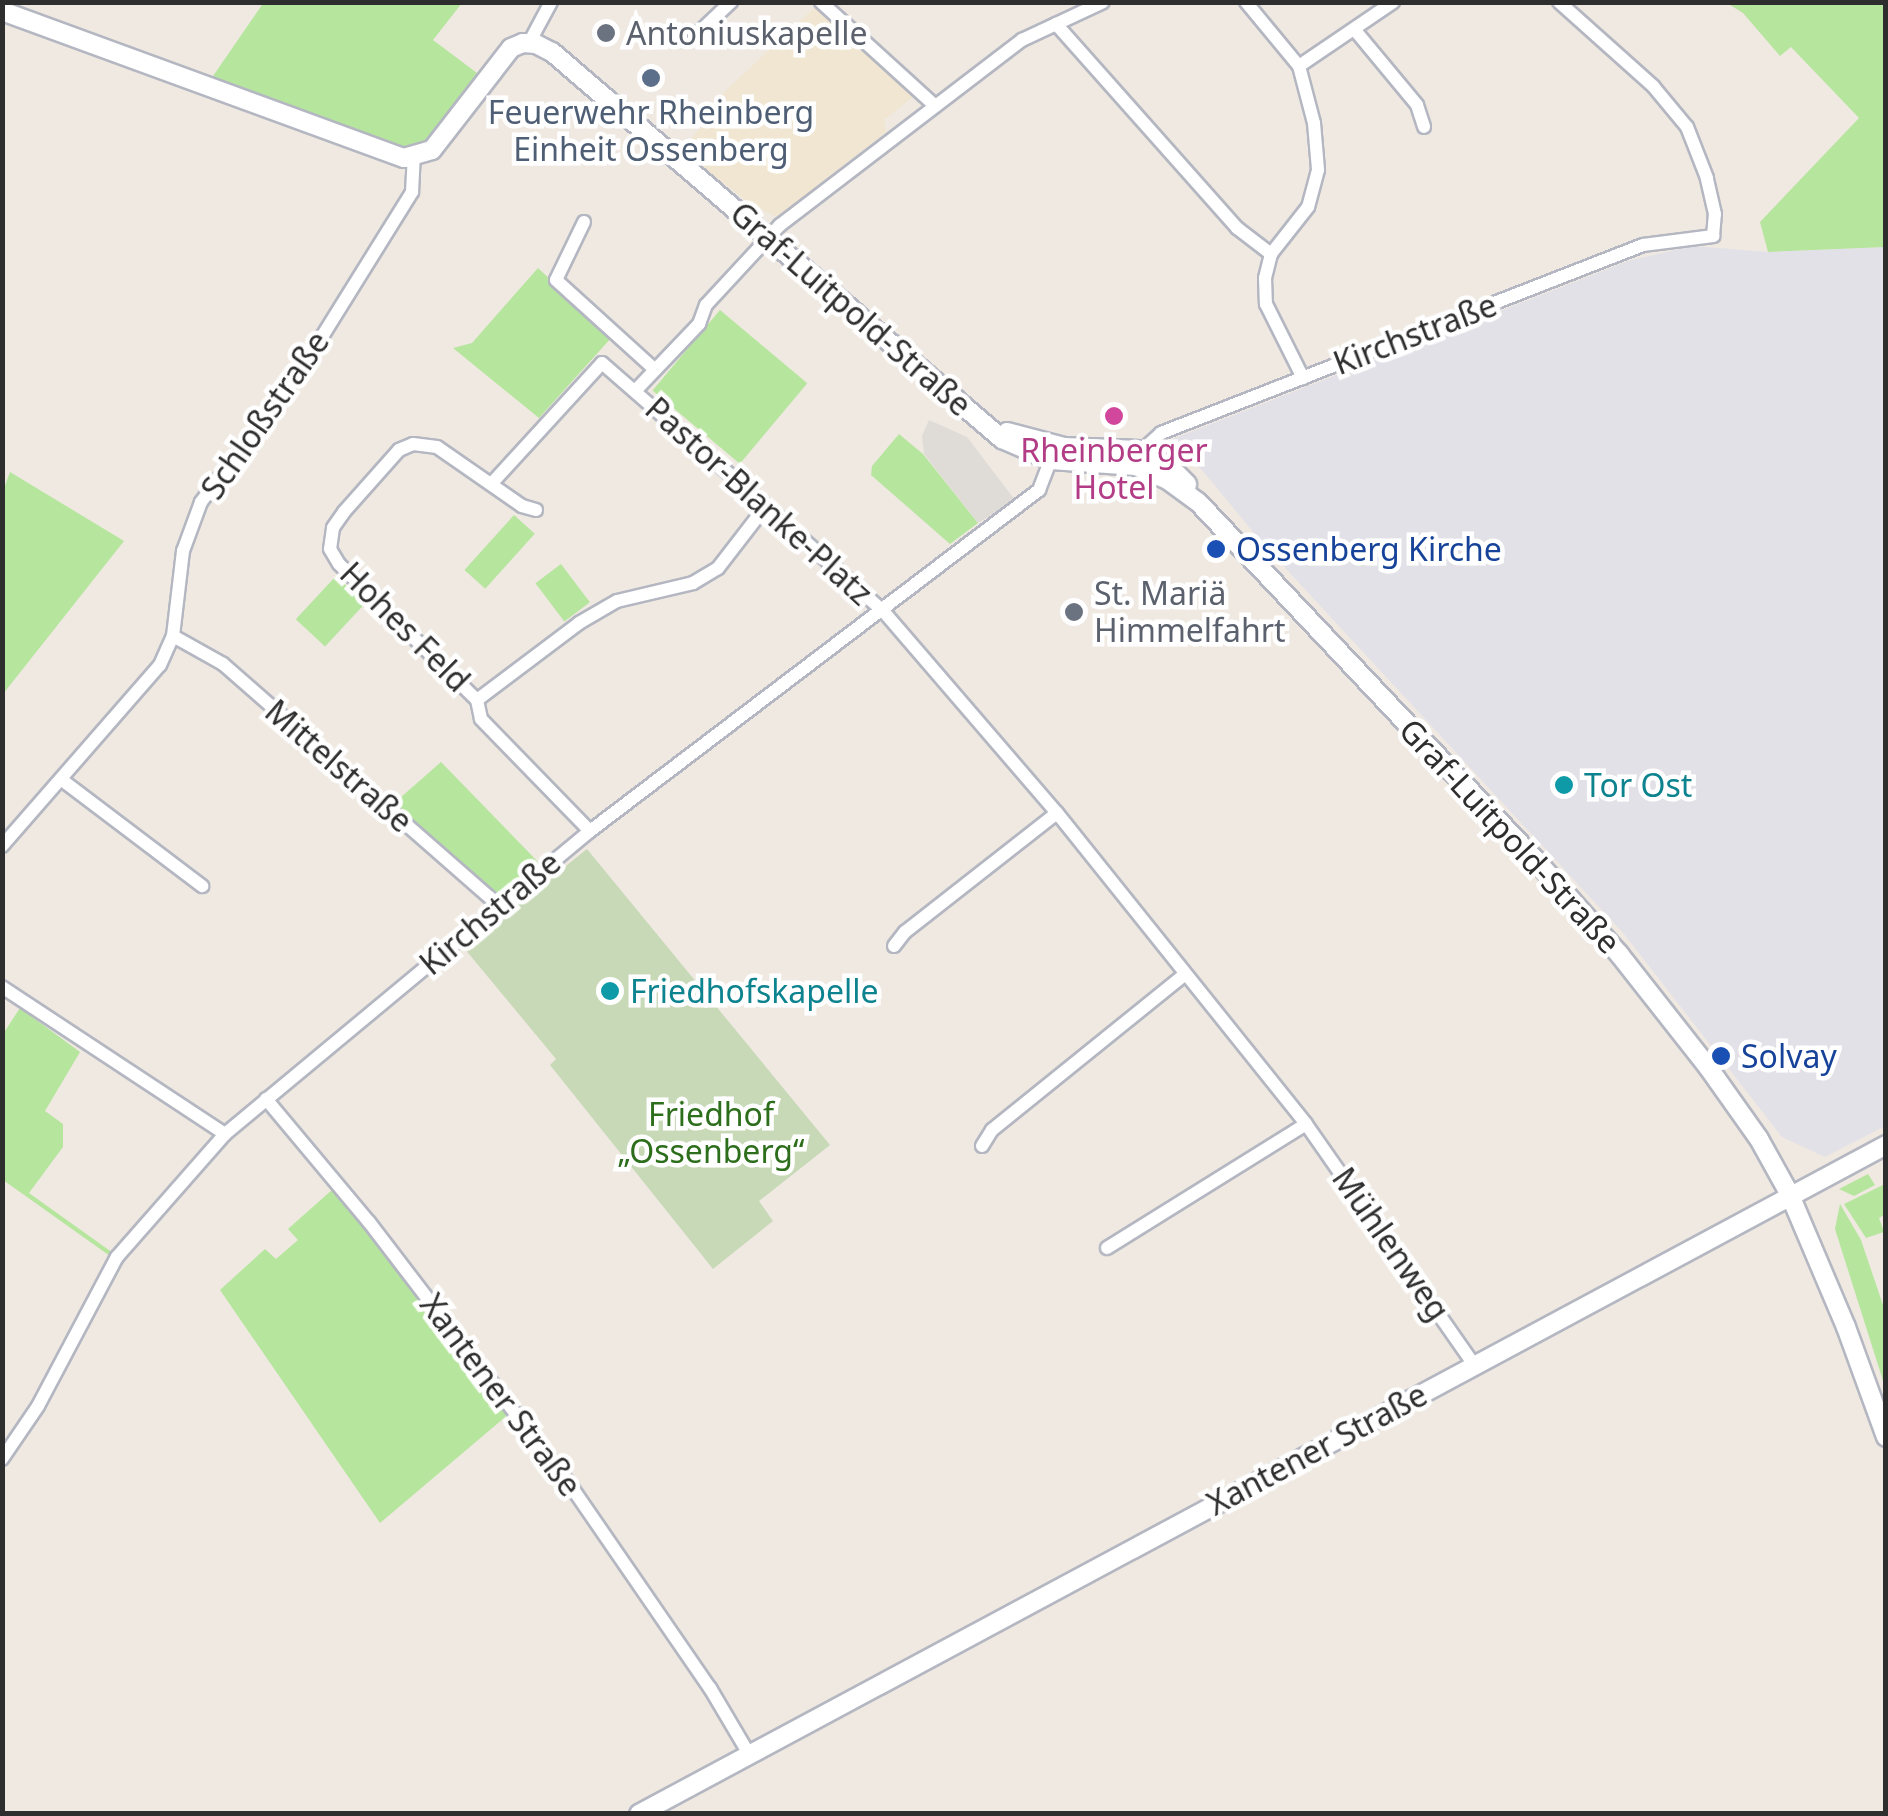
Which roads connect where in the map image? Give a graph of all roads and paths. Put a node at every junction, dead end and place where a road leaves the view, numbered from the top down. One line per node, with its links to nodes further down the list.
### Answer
1 (550, 2): 12 (street)
2 (731, 2): 11 (street)
3 (821, 2): 14 (street)
4 (1103, 2): 9 (street, Pastor-Blanke-Platz)
5 (1246, 2): 13 (street)
6 (1393, 2): 10 (street)
7 (1559, 2): 21 (street, Kirchstraße)
8 (2, 11): 16 (street)
9 (1056, 24): 14 (street, Pastor-Blanke-Platz); 19 (street)
10 (1354, 29): 13 (street); 15 (street)
11 (696, 36)
12 (529, 43): 16 (street); 18 (street, Graf-Luitpold-Straße)
13 (1298, 66): 19 (street)
14 (934, 105): 18 (street, Pastor-Blanke-Platz)
15 (1424, 127)
16 (414, 158): 29 (street, Schloßstraße)
17 (584, 222): 20 (street, Pastor-Blanke-Platz)
18 (769, 237): 20 (street, Pastor-Blanke-Platz); 23 (street, Graf-Luitpold-Straße)
19 (1271, 254): 21 (street)
20 (654, 369): 22 (street, Pastor-Blanke-Platz)
21 (1303, 378): 24 (street, Kirchstraße)
22 (635, 390): 25 (street, Pastor-Blanke-Platz); 26 (street, Pastor-Blanke-Platz)
23 (1053, 452): 24 (street, Graf-Luitpold-Straße); 28 (street, Kirchstraße)
24 (1137, 458): 45 (street, Graf-Luitpold-Straße)
25 (493, 482): 27 (street, Hohes Feld); 30 (street, Hohes Feld)
26 (766, 506): 28 (street, Pastor-Blanke-Platz); 30 (street)
27 (536, 510)
28 (884, 612): 32 (street, Mühlenweg); 33 (street, Kirchstraße)
29 (173, 636): 31 (street, Schloßstraße); 36 (street, Mittelstraße)
30 (477, 700): 33 (street, Hohes Feld)
31 (62, 780): 34 (street, Schloßstraße); 35 (street)
32 (1058, 813): 37 (street); 38 (street, Mühlenweg)
33 (590, 831): 36 (street, Kirchstraße)
34 (2, 846)
35 (202, 886)
36 (499, 906): 40 (street, Kirchstraße)
37 (894, 946)
38 (1184, 974): 41 (street, Mühlenweg); 44 (street)
39 (2, 986): 42 (street)
40 (266, 1099): 42 (street, Kirchstraße); 50 (street, Xantener Straße)
41 (1306, 1124): 46 (street); 47 (street, Mühlenweg)
42 (225, 1134): 49 (street, Kirchstraße)
43 (1886, 1145): 45 (street, Xantener Straße)
44 (982, 1146)
45 (1790, 1195): 47 (street, Xantener Straße); 48 (street, Graf-Luitpold-Straße)
46 (1108, 1248)
47 (1474, 1365): 50 (street, Xantener Straße)
48 (1886, 1436)
49 (2, 1459)
50 (750, 1754): 51 (street, Xantener Straße)
51 (639, 1814)

